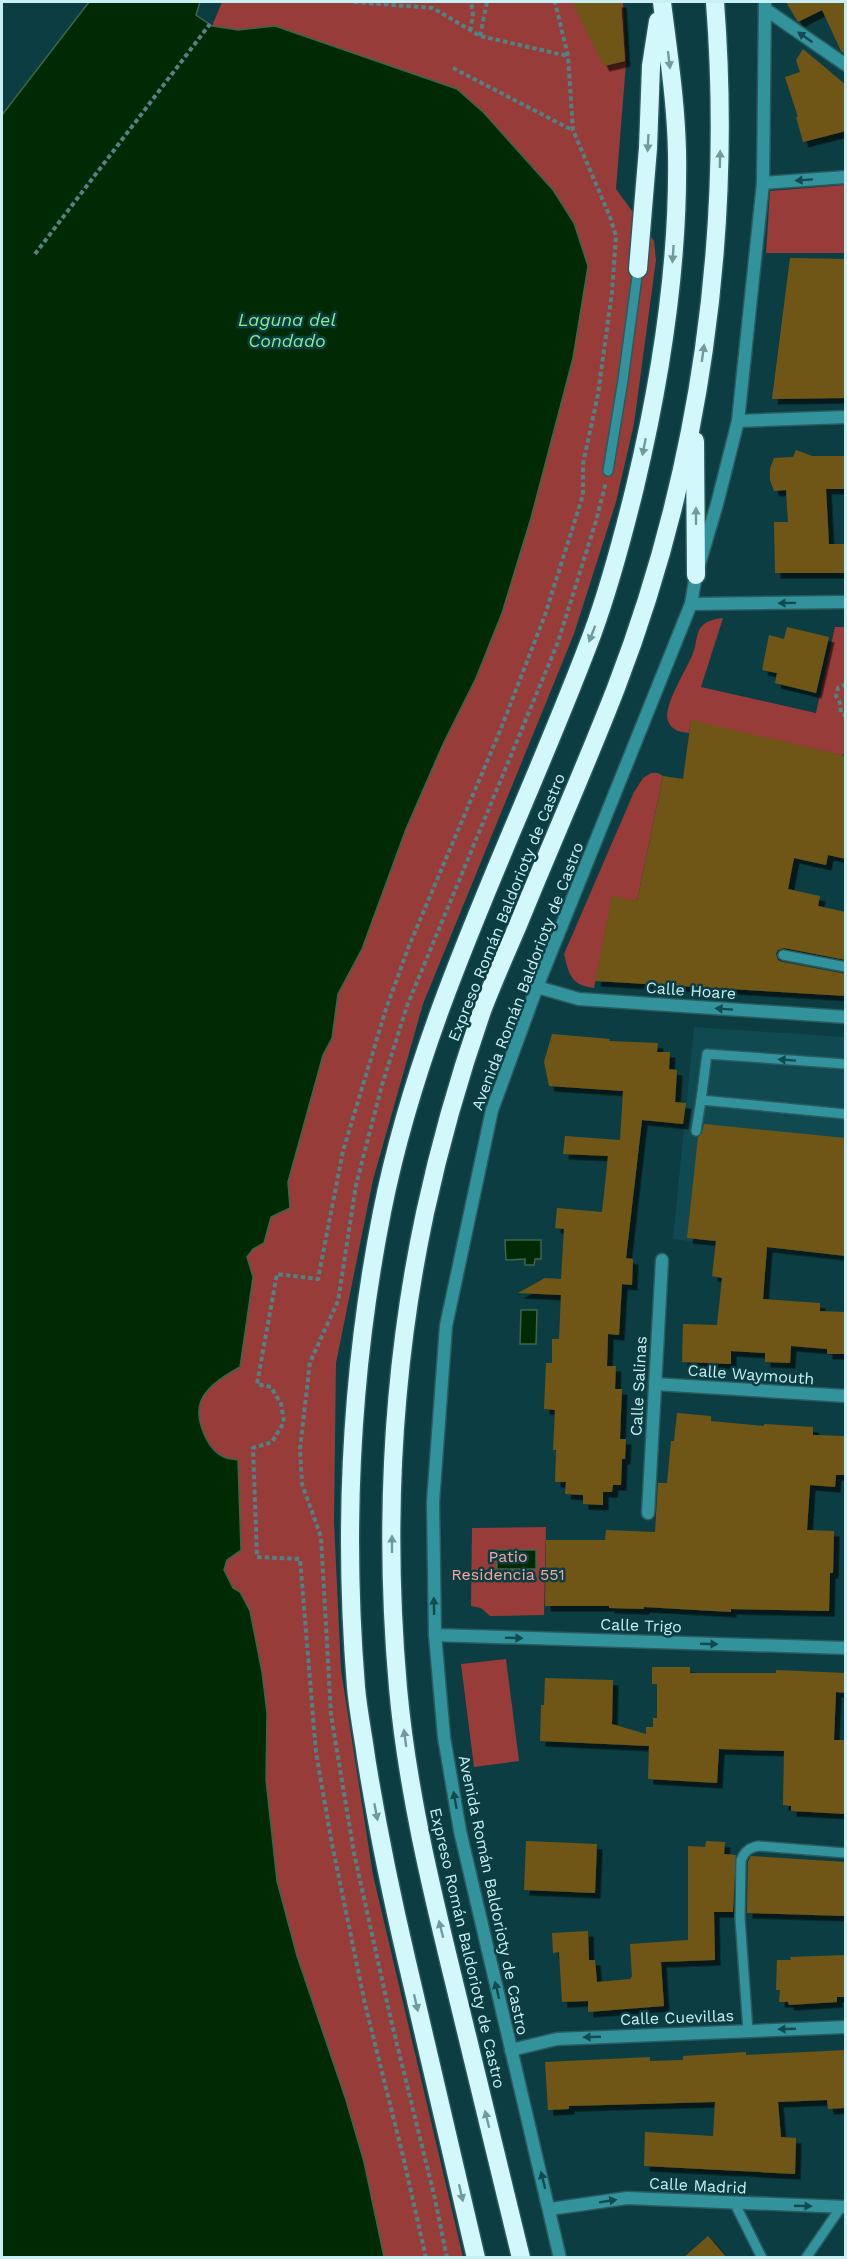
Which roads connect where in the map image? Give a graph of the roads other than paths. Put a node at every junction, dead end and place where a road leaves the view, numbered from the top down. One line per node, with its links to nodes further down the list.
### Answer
1 (662, 2): 7 (highway, one-way to 7); 36 (highway, Expreso Román Baldorioty de Castro, one-way to 36)
2 (715, 2): 8 (highway, Expreso Román Baldorioty de Castro, one-way to 2)
3 (765, 5): 4 (street, one-way to 3); 6 (street, Avenida Román Baldorioty de Castro)
4 (846, 65)
5 (846, 177): 6 (street, one-way to 6)
6 (763, 183): 10 (street, Avenida Román Baldorioty de Castro)
7 (638, 269): 11 (lane)
8 (695, 411): 12 (highway, one-way to 8); 37 (highway, Expreso Román Baldorioty de Castro, one-way to 8)
9 (846, 417): 10 (street)
10 (738, 421): 12 (street, Avenida Román Baldorioty de Castro)
11 (608, 471)
12 (696, 574): 14 (street, Avenida Román Baldorioty de Castro)
13 (845, 602): 14 (street, one-way to 14)
14 (691, 604): 17 (street, Avenida Román Baldorioty de Castro)
15 (783, 955): 16 (lane)
16 (846, 967)
17 (537, 987): 18 (street, Calle Hoare, one-way to 17); 27 (street, Avenida Román Baldorioty de Castro, one-way to 17)
18 (846, 1017)
19 (846, 1064): 20 (lane, one-way to 20)
20 (701, 1100): 21 (lane); 22 (lane)
21 (846, 1114)
22 (696, 1131)
23 (662, 1260): 24 (street, Calle Salinas)
24 (655, 1384): 25 (street, Calle Waymouth); 26 (street, Calle Salinas)
25 (846, 1396)
26 (648, 1514)
27 (435, 1635): 28 (street, Calle Trigo, one-way to 28); 32 (street, Avenida Román Baldorioty de Castro, one-way to 27)
28 (846, 1648)
29 (846, 1853): 31 (lane)
30 (846, 2027): 31 (street, Calle Cuevillas, one-way to 31)
31 (748, 2031): 32 (street, Calle Cuevillas, one-way to 32)
32 (511, 2050): 35 (street, Avenida Román Baldorioty de Castro, one-way to 32)
33 (735, 2204): 34 (street, Calle Madrid, one-way to 34); 35 (street, Calle Madrid, one-way to 33); 39 (lane)
34 (843, 2207): 40 (lane)
35 (550, 2209): 38 (street, Avenida Román Baldorioty de Castro)
36 (476, 2258)
37 (520, 2258)
38 (560, 2258)
39 (762, 2258)
40 (806, 2258)

